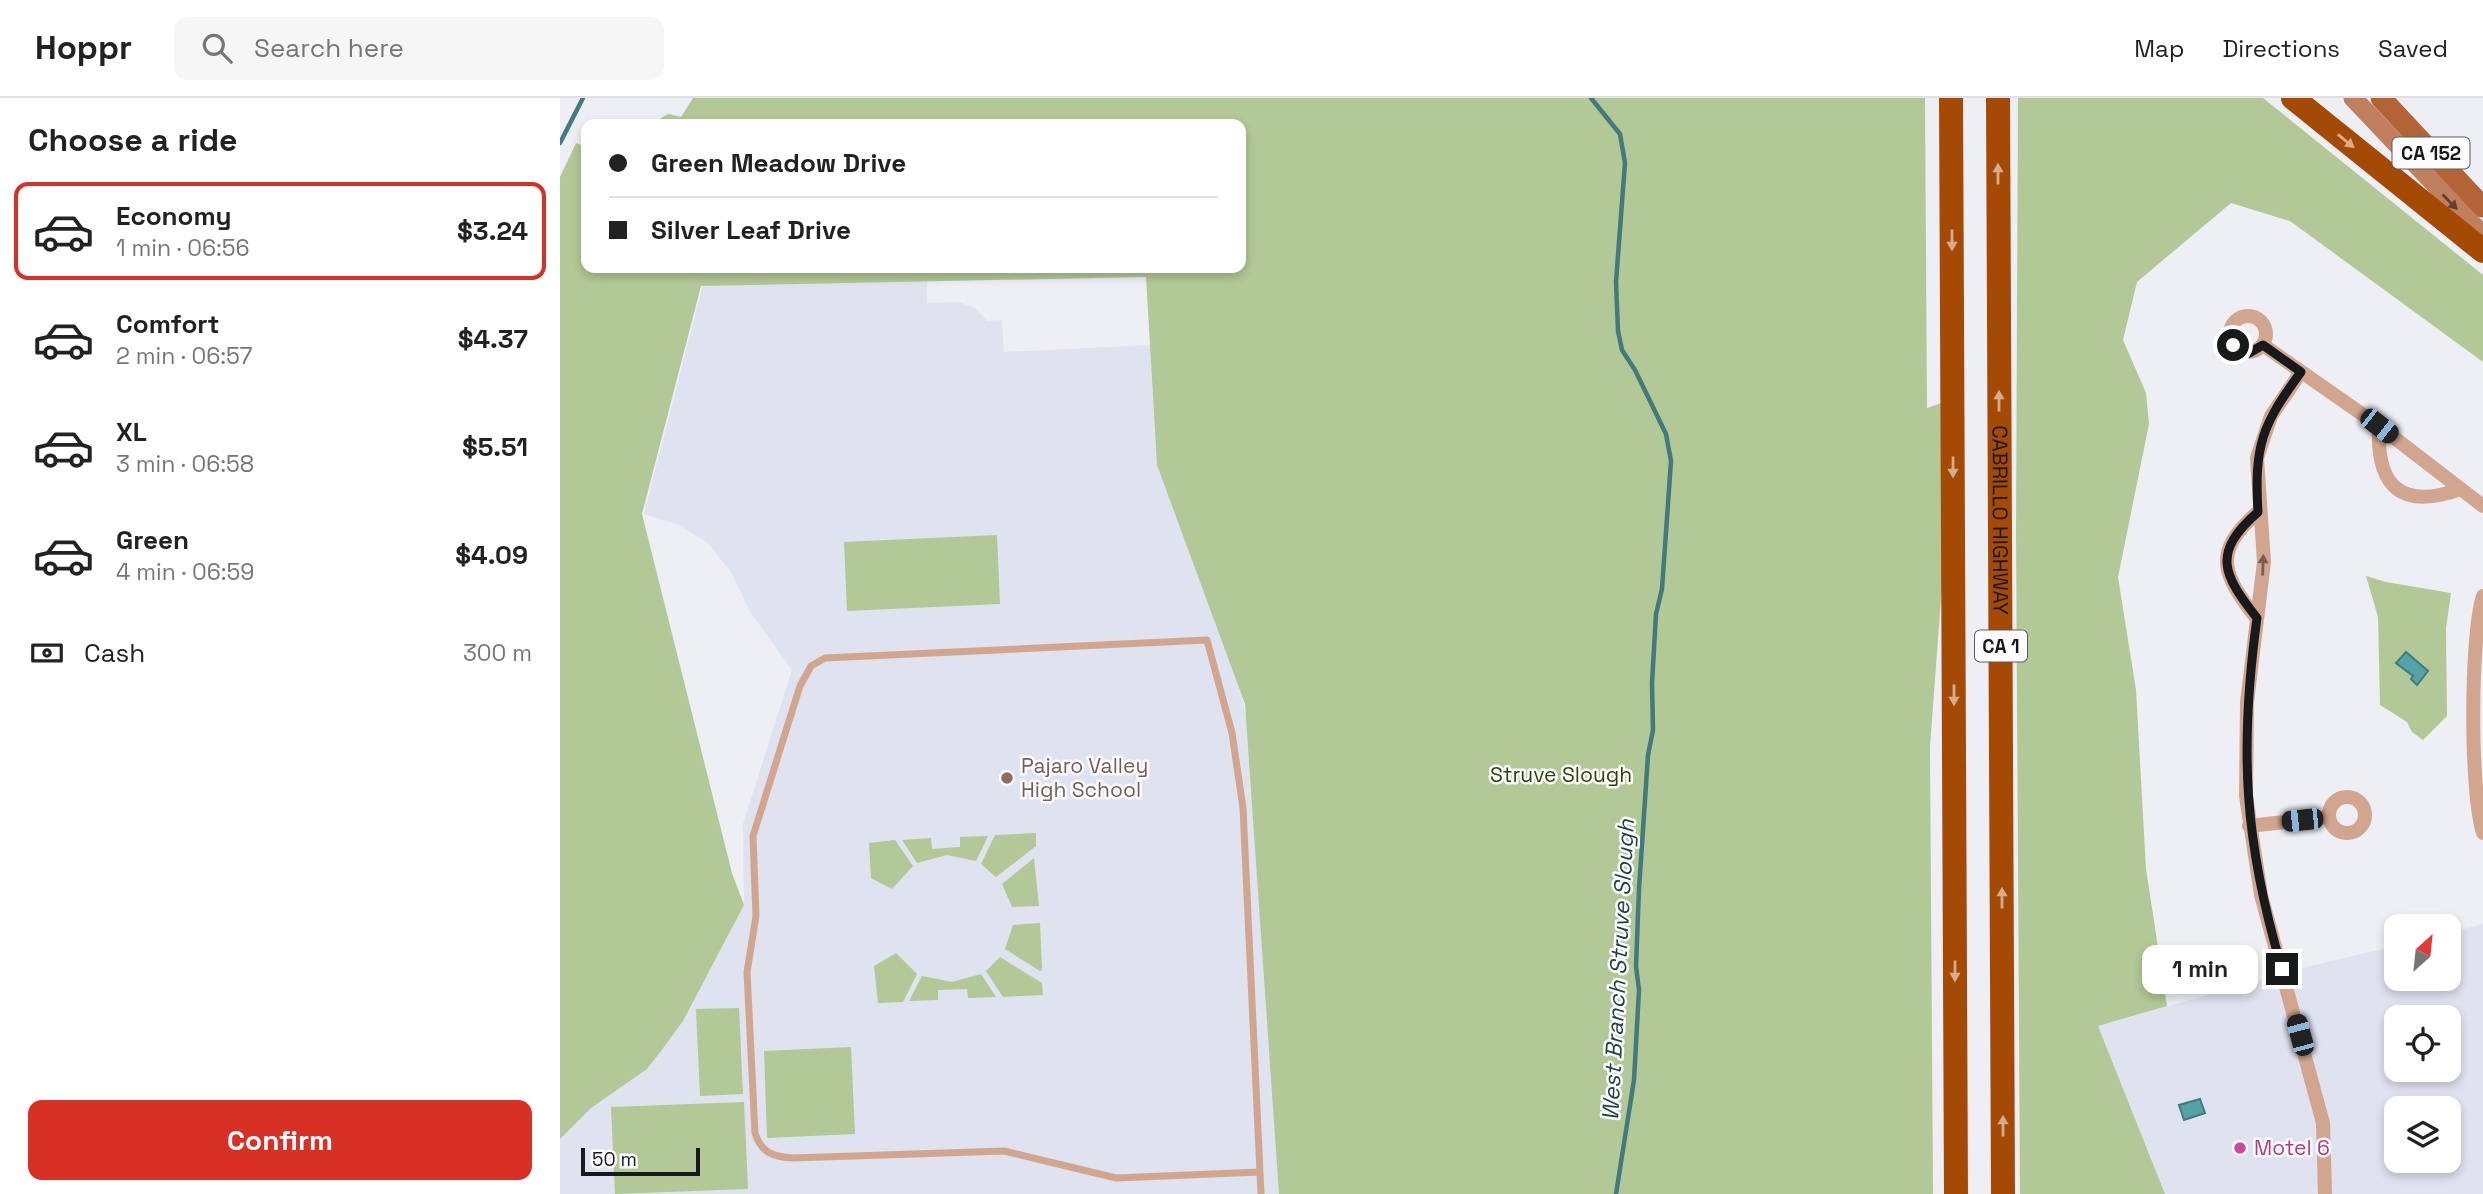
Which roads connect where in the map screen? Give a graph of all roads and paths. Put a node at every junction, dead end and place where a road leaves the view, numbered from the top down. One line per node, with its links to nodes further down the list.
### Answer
1 (1951, 98): 22 (highway, CA 1, one-way to 22)
2 (1998, 98): 23 (highway, CABRILLO HIGHWAY / CA 1, one-way to 2)
3 (2293, 98): 8 (highway, one-way to 8)
4 (2353, 98): 7 (street, one-way to 7)
5 (2381, 98): 6 (main road, CA 152)
6 (2483, 207)
7 (2483, 236)
8 (2483, 251)
9 (2263, 345): 10 (street)
10 (2301, 372): 11 (street); 14 (street)
11 (2379, 426): 12 (street); 12 (street)
12 (2461, 489): 13 (street)
13 (2483, 506)
14 (2258, 512): 16 (street, one-way to 14); 16 (street)
15 (2483, 596): 19 (street)
16 (2257, 618): 18 (street)
17 (2329, 817): 18 (street)
18 (2249, 826): 24 (street)
19 (2483, 833)
20 (1260, 1172): 20 (lane); 21 (lane)
21 (1261, 1194)
22 (1956, 1194)
23 (2003, 1194)
24 (2325, 1194)

